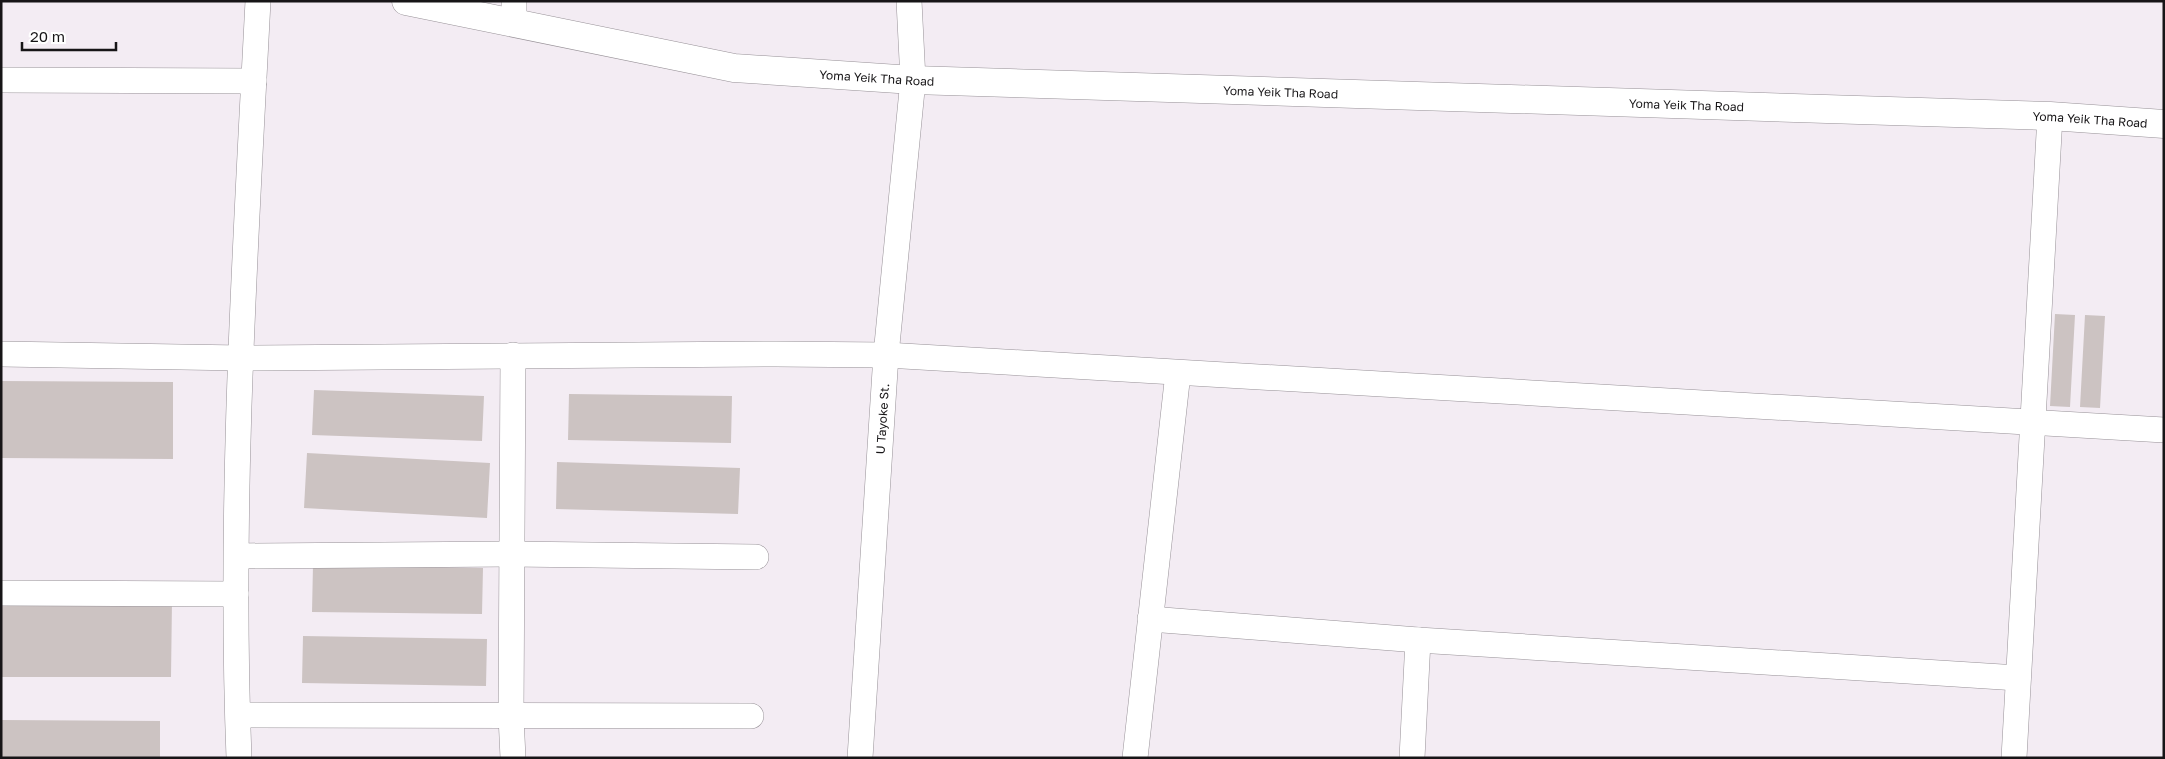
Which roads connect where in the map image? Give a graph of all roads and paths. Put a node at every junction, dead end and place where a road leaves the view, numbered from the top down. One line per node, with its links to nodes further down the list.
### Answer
1 (258, 1): 7 (street)
2 (406, 1): 4 (street, Yoma Yeik Tha Road)
3 (909, 1): 6 (street, U Tayoke St.)
4 (514, 12): 6 (street, Yoma Yeik Tha Road)
5 (1, 80): 7 (street)
6 (913, 80): 8 (street, Yoma Yeik Tha Road); 12 (street, U Tayoke St.)
7 (254, 82): 13 (street)
8 (2050, 116): 9 (street, Yoma Yeik Tha Road); 15 (street)
9 (2164, 124)
10 (1, 354): 13 (street)
11 (513, 355): 12 (street); 13 (street); 17 (street)
12 (886, 355): 14 (street); 30 (street, U Tayoke St.)
13 (241, 358): 18 (street)
14 (1178, 372): 15 (street); 22 (street)
15 (2032, 422): 16 (street); 24 (street)
16 (2164, 430)
17 (511, 554): 18 (street); 19 (street); 26 (street)
18 (237, 556): 21 (street)
19 (756, 557)
20 (1, 592): 21 (street)
21 (236, 594): 25 (street)
22 (1150, 619): 23 (street); 31 (street)
23 (1418, 640): 24 (street); 32 (street)
24 (2018, 678): 33 (street)
25 (238, 715): 26 (street); 28 (street)
26 (511, 716): 27 (street); 29 (street)
27 (750, 716)
28 (239, 758)
29 (513, 758)
30 (860, 758)
31 (1135, 758)
32 (1412, 758)
33 (2014, 758)

